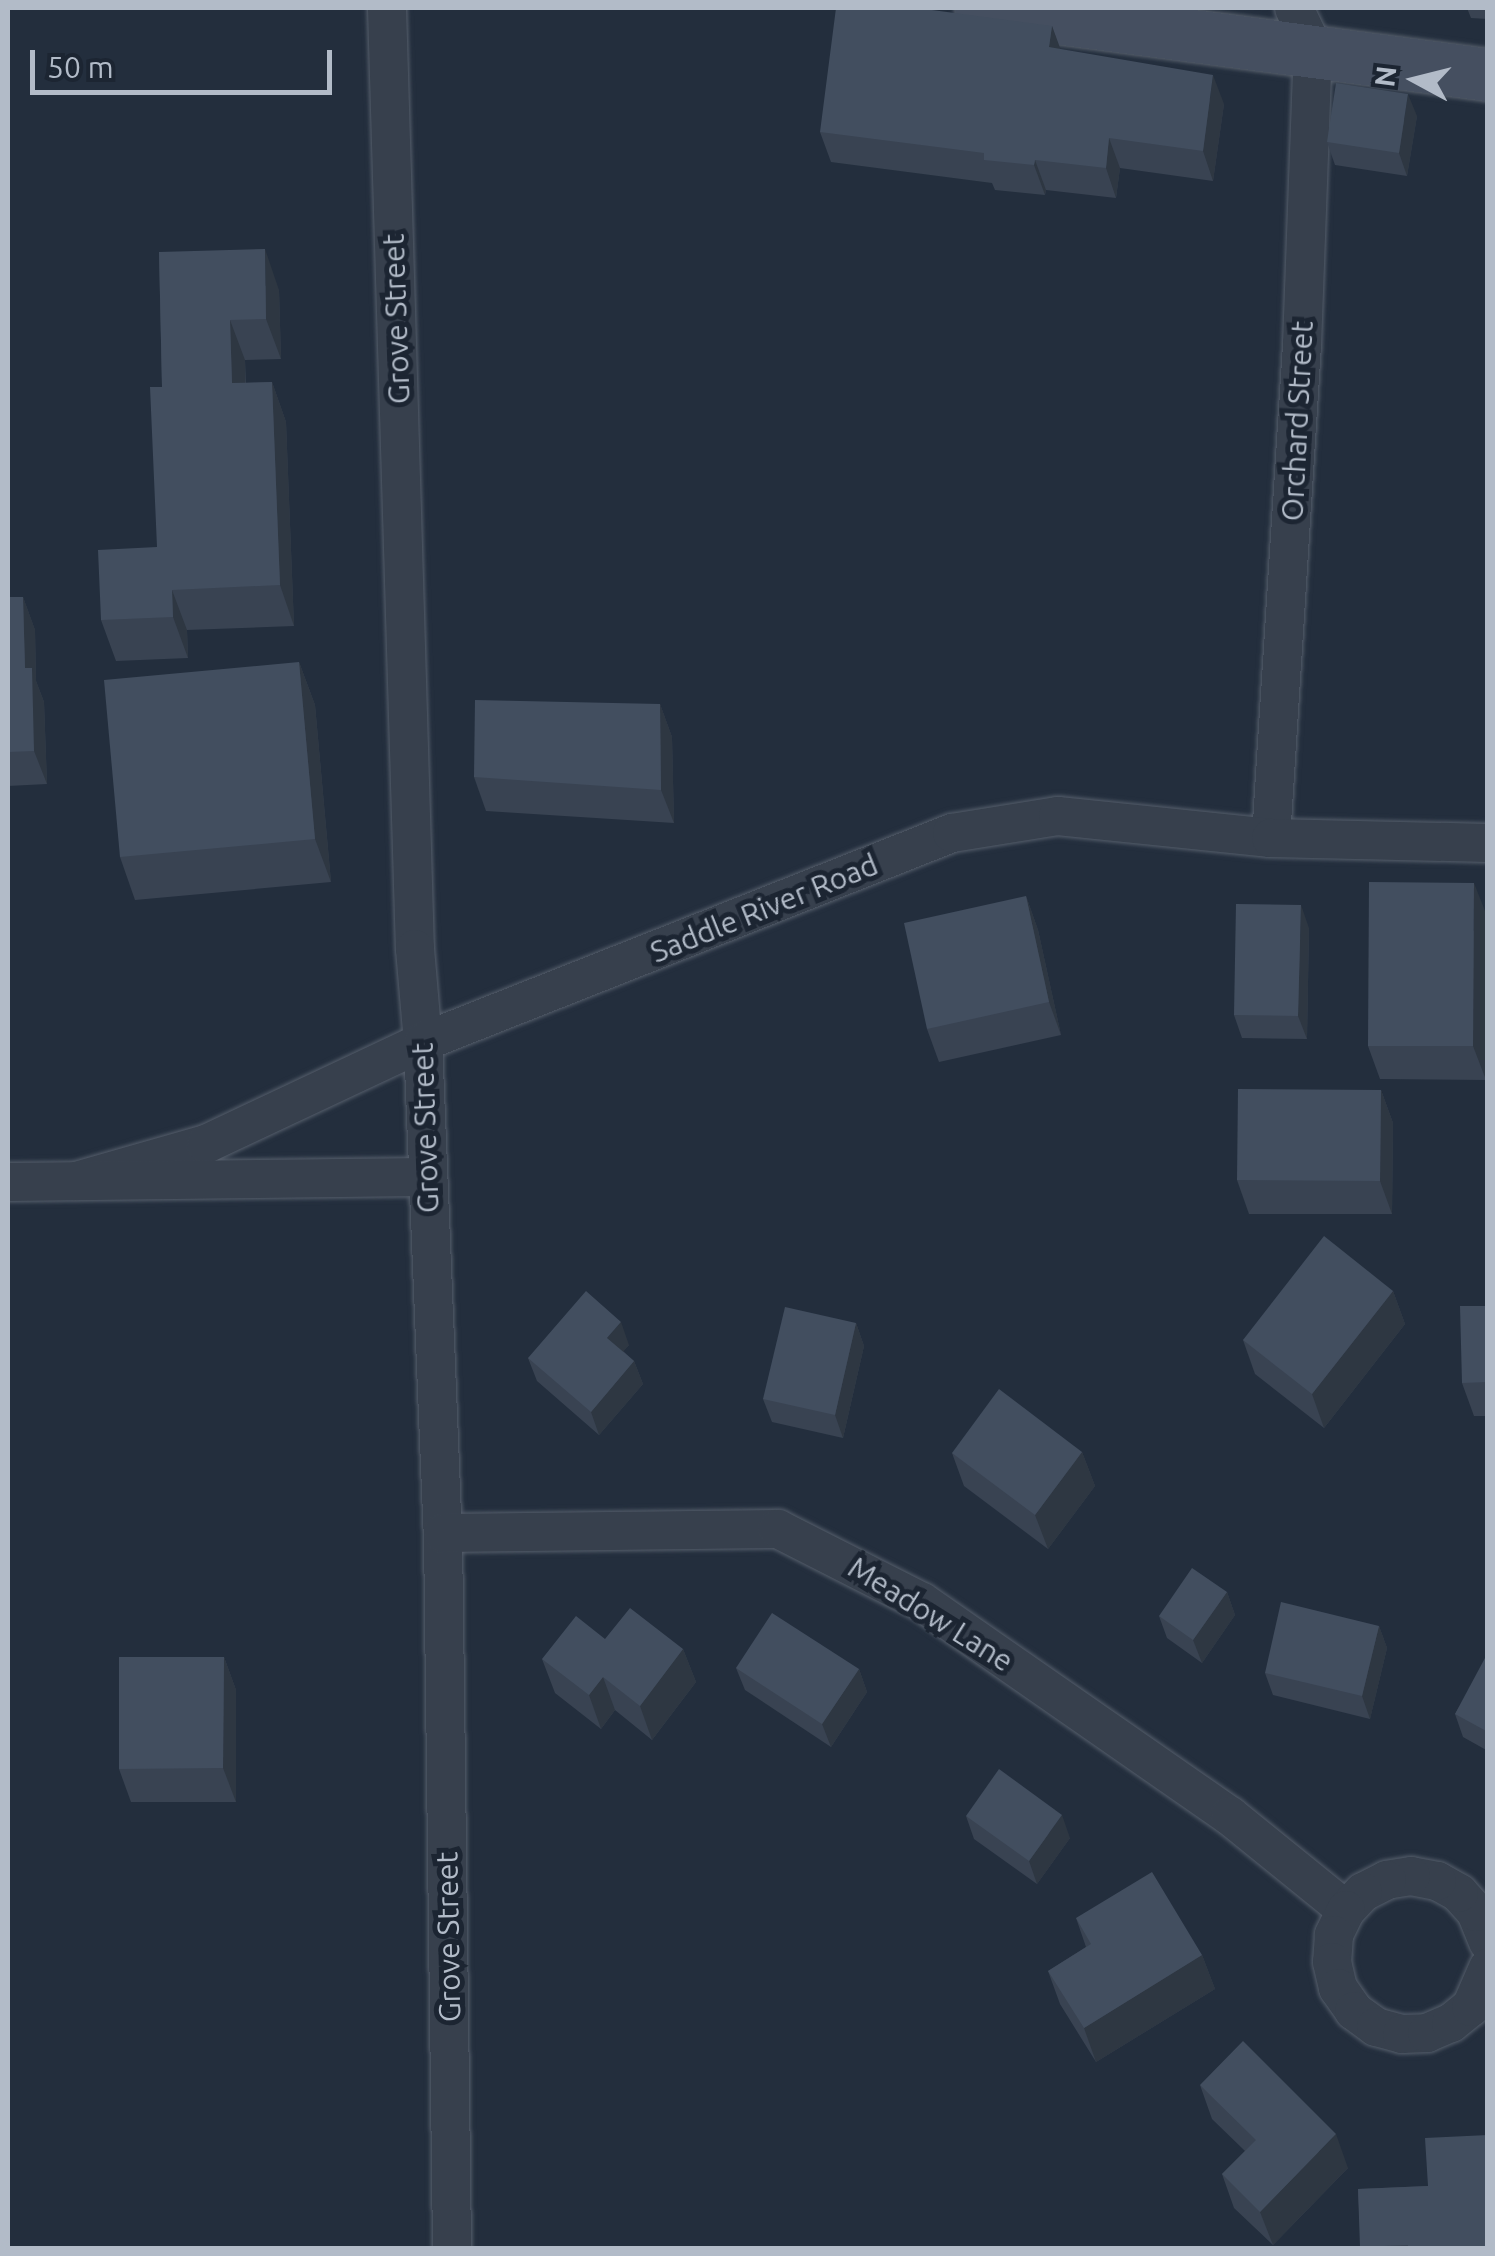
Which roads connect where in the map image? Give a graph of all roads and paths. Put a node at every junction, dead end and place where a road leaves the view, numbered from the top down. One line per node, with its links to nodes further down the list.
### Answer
1 (388, 8): 7 (street, Grove Street)
2 (981, 8): 3 (main road)
3 (1304, 28): 4 (main road); 5 (street, Orchard Street)
4 (1488, 75)
5 (1271, 838): 6 (street, Saddle River Road); 7 (street, Saddle River Road)
6 (1488, 842)
7 (423, 1042): 8 (street, Grove Street); 9 (street, Saddle River Road)
8 (426, 1177): 9 (street, Saddle River Road); 11 (street, Grove Street)
9 (76, 1181): 10 (street, Saddle River Road)
10 (8, 1182)
11 (444, 1532): 12 (street, Meadow Lane); 15 (street, Grove Street)
12 (1346, 1910): 13 (street); 14 (street)
13 (1488, 1942)
14 (1488, 1968)
15 (452, 2248)

